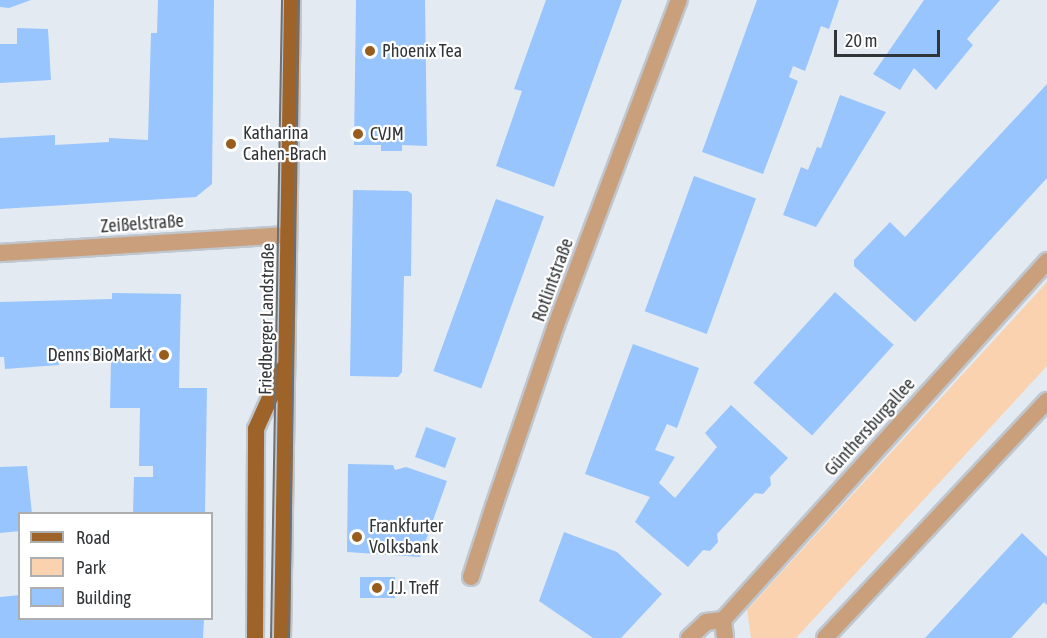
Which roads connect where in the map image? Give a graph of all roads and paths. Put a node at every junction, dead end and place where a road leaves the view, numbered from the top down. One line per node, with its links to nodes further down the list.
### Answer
1 (292, 0): 3 (main road, Friedberger Landstraße)
2 (679, 0): 8 (street, Rotlintstraße)
3 (287, 235): 4 (street, Zeißelstraße); 6 (main road, Friedberger Landstraße)
4 (0, 253)
5 (1047, 261): 9 (street, Günthersburgallee)
6 (286, 362): 10 (main road); 11 (main road, Friedberger Landstraße)
7 (1047, 400): 14 (street)
8 (471, 577)
9 (723, 620): 12 (street, Günthersburgallee); 13 (street)
10 (255, 638)
11 (282, 638)
12 (689, 638)
13 (725, 638)
14 (825, 638)

